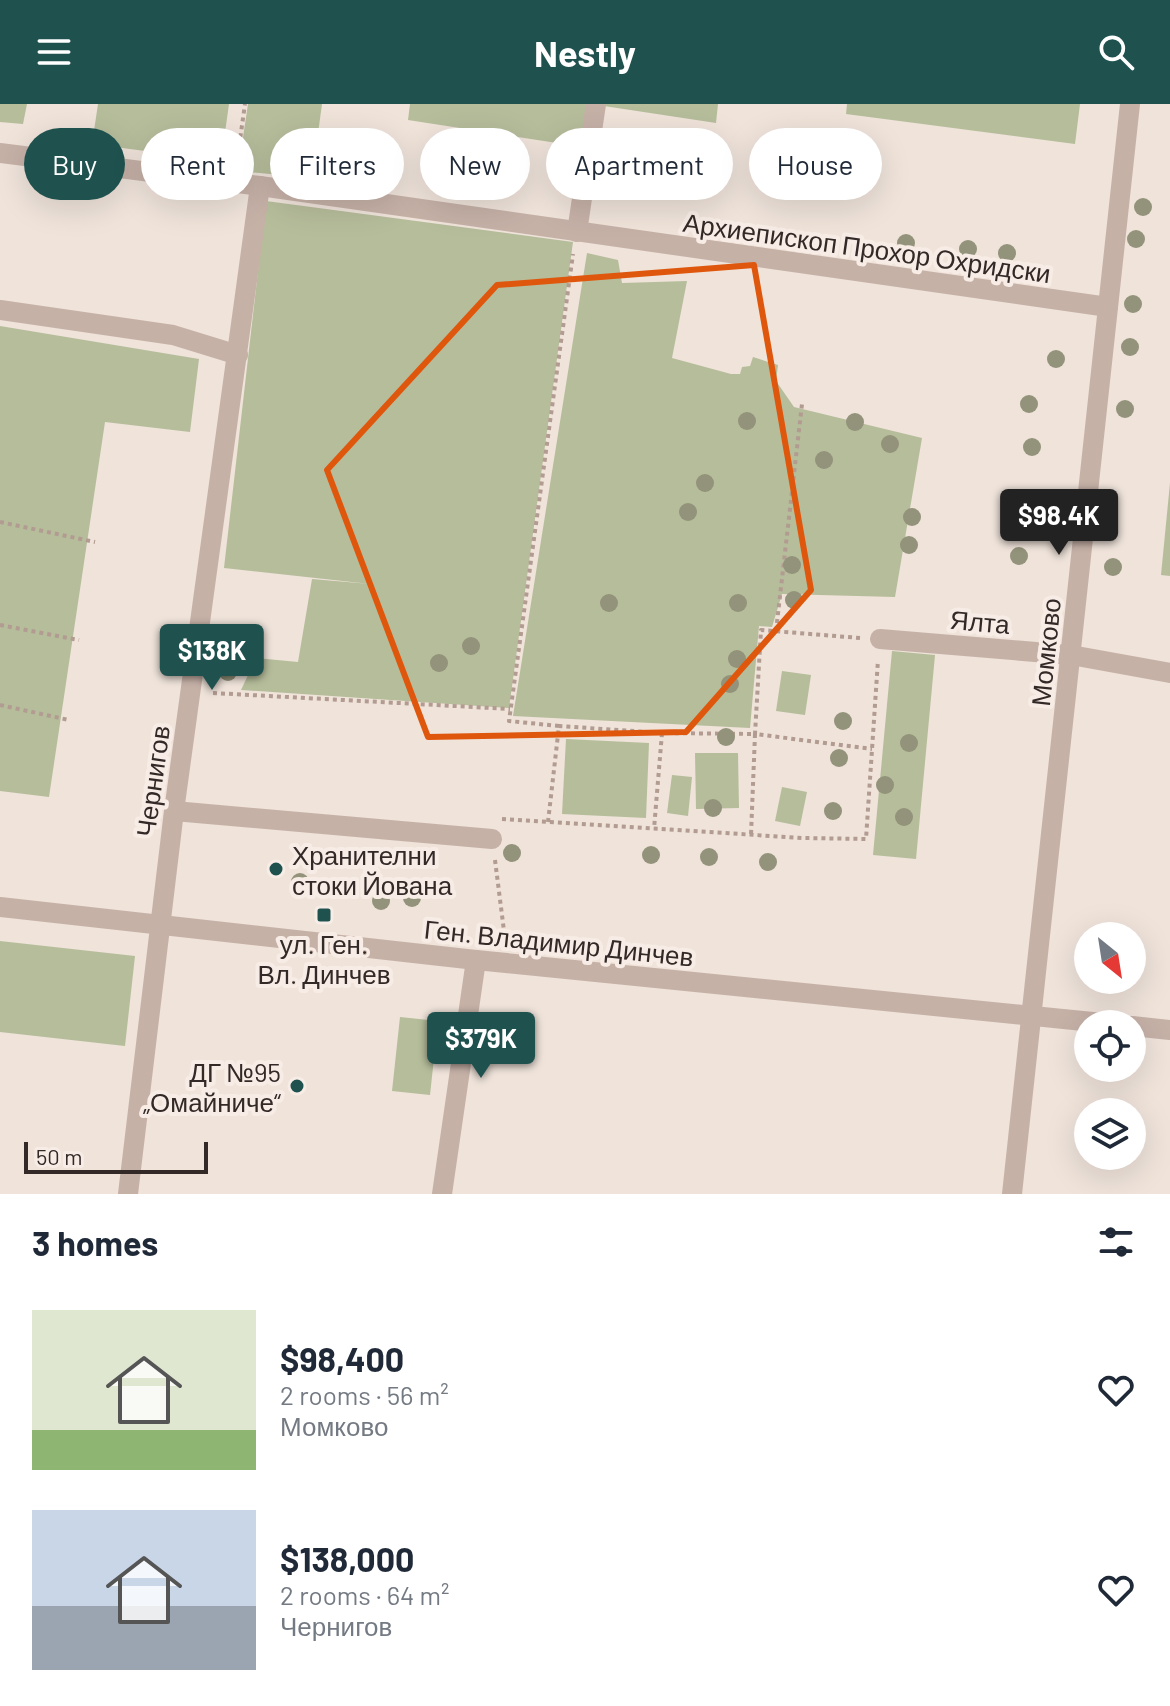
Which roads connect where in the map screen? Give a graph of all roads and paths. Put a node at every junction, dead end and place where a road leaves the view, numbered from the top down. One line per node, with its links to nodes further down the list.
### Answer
1 (245, 104): 4 (path)
2 (596, 104): 9 (street)
3 (1130, 104): 10 (street, Момково)
4 (242, 128)
5 (0, 153): 6 (street, Архиепископ Прохор Охридски)
6 (141, 171)
7 (254, 185): 8 (street, Архиепископ Прохор Охридски)
8 (260, 186): 9 (street, Архиепископ Прохор Охридски); 12 (street, Чернигов)
9 (577, 232): 10 (street, Архиепископ Прохор Охридски); 24 (path)
10 (1108, 307): 20 (street, Момково)
11 (0, 310): 12 (street)
12 (238, 355): 22 (street, Чернигов)
13 (802, 404): 17 (path)
14 (0, 522): 15 (path)
15 (95, 542)
16 (0, 625): 19 (path)
17 (776, 631): 18 (path); 28 (path)
18 (880, 639): 20 (street, Ялта); 29 (path)
19 (79, 640)
20 (1071, 655): 21 (street, Ялта); 39 (street, Момково)
21 (1170, 673)
22 (190, 692): 24 (path); 30 (street, Чернигов)
23 (0, 705): 25 (path)
24 (510, 709): 26 (path)
25 (69, 720)
26 (559, 726): 27 (path); 31 (path)
27 (657, 733): 28 (path); 32 (path)
28 (755, 734): 29 (path); 33 (path)
29 (872, 749): 33 (path)
30 (174, 811): 34 (street); 36 (street, Чернигов)
31 (548, 822): 32 (path); 34 (path)
32 (654, 829): 33 (path)
33 (751, 835)
34 (492, 839): 37 (path)
35 (0, 907): 36 (street, Ген. Владимир Динчев)
36 (159, 925): 38 (street, Ген. Владимир Динчев); 43 (street, Чернигов)
37 (505, 939)
38 (476, 960): 39 (street, Ген. Владимир Динчев); 44 (street)
39 (1032, 1015): 40 (street, Ген. Владимир Динчев); 45 (street, Момково)
40 (1074, 1020)
41 (1146, 1027): 42 (street)
42 (1170, 1030)
43 (128, 1194)
44 (442, 1194)
45 (1012, 1194)

